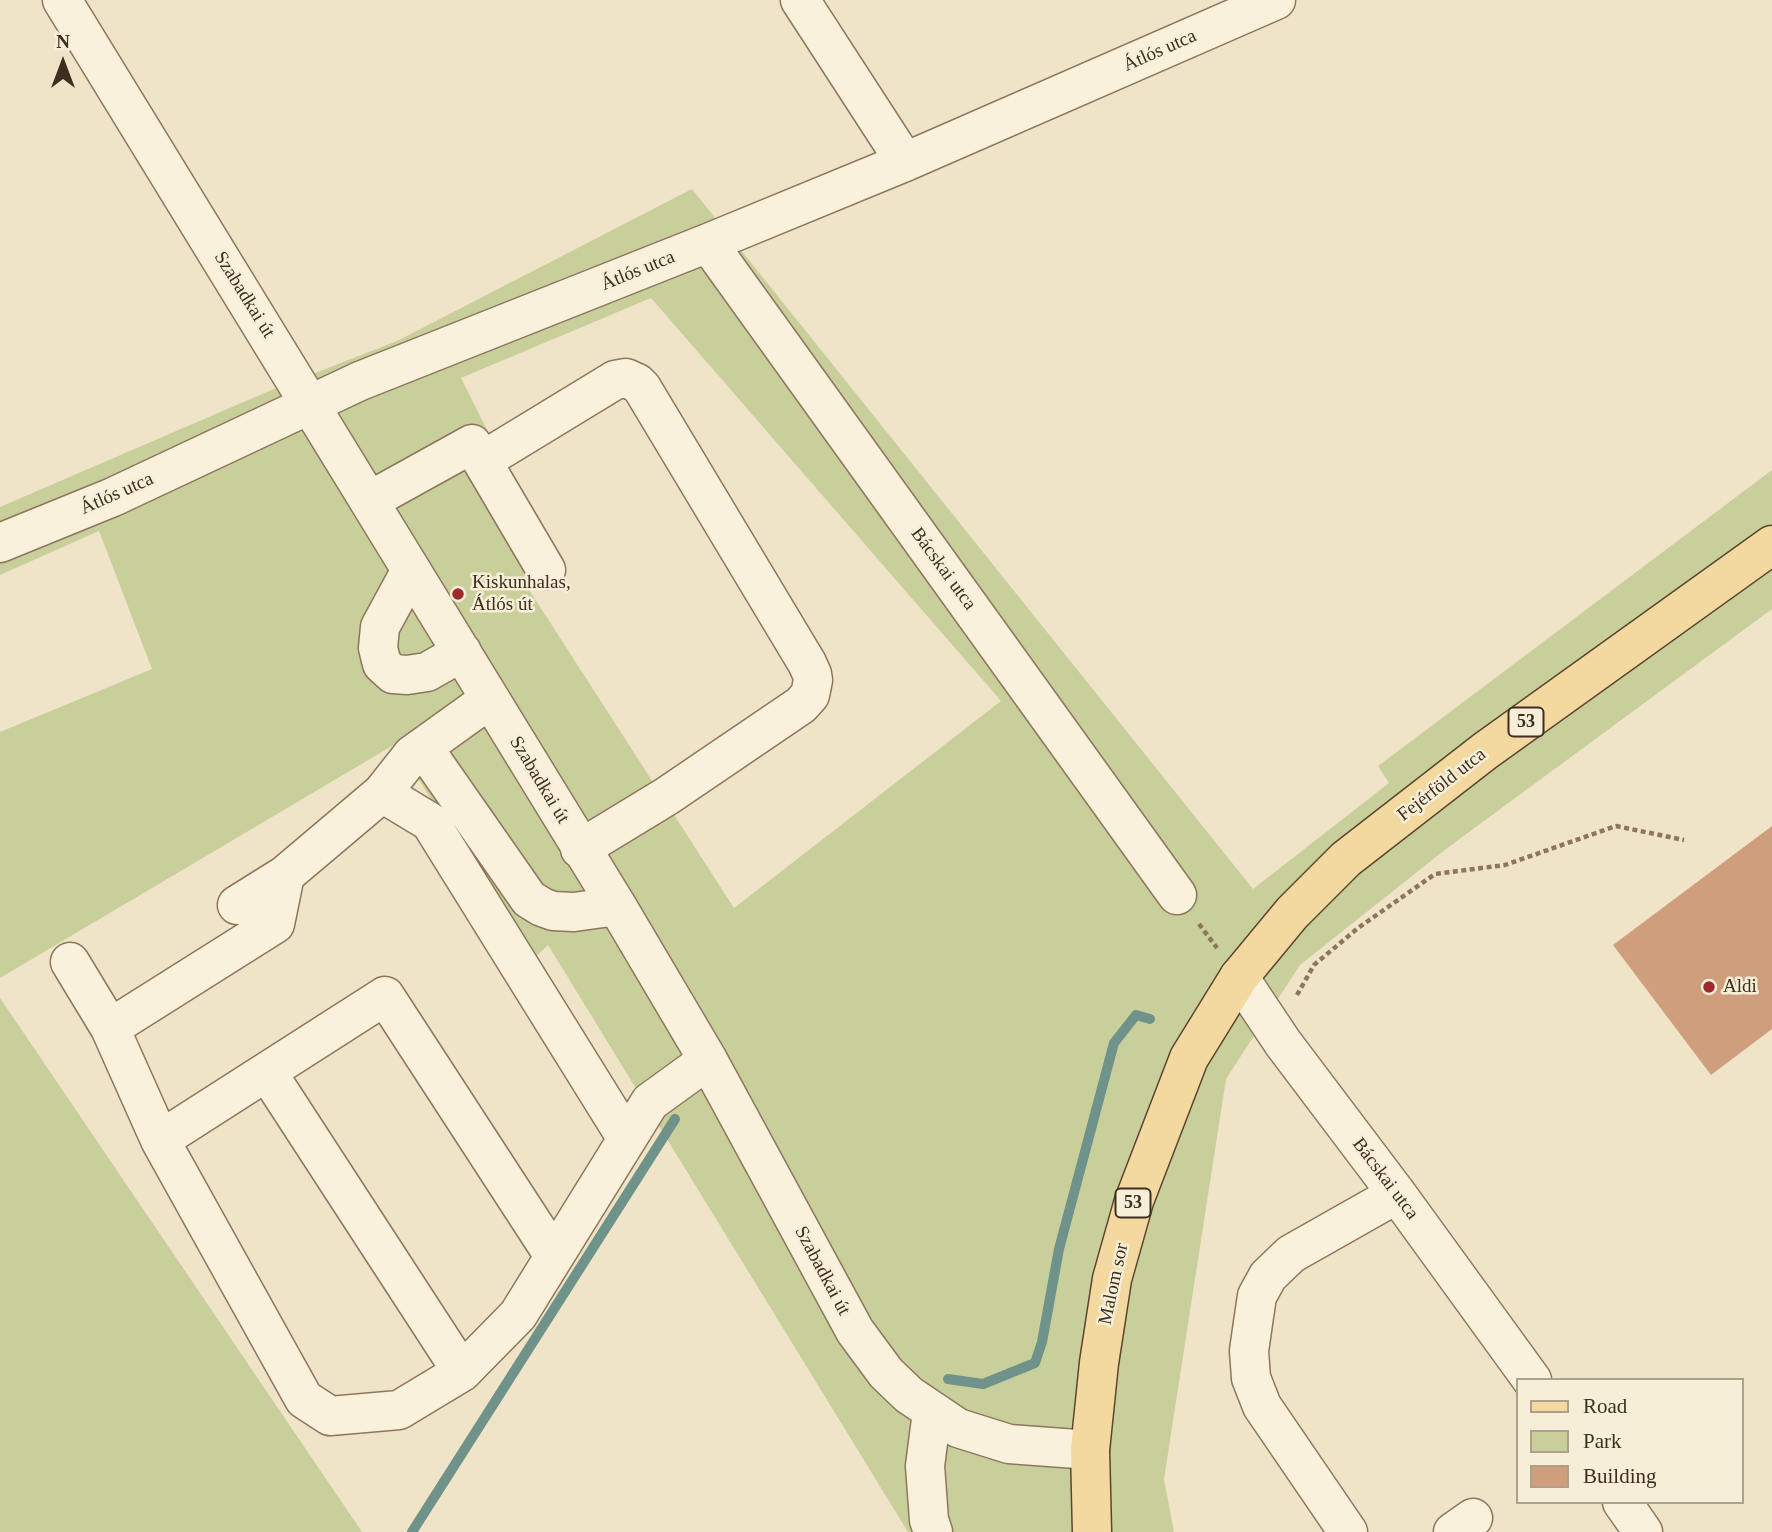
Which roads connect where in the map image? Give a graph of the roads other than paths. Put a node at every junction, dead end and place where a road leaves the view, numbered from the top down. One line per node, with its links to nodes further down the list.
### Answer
1 (62, 0): 6 (street, Szabadkai út)
2 (800, 0): 4 (street)
3 (1276, 0): 4 (street, Átlós utca)
4 (905, 162): 5 (street, Átlós utca)
5 (708, 243): 6 (street, Átlós utca); 19 (street, Bácskai utca)
6 (310, 403): 8 (street, Szabadkai út); 9 (street, Átlós utca)
7 (482, 461): 8 (street); 12 (street); 17 (street)
8 (369, 502): 11 (street, Szabadkai út)
9 (0, 543)
10 (1772, 545): 22 (main road, Fejérföld utca / 53)
11 (411, 570): 13 (street, Szabadkai út); 13 (street)
12 (546, 570)
13 (462, 652): 14 (street, Szabadkai út)
14 (490, 699): 15 (street); 17 (street, Szabadkai út)
15 (423, 747): 16 (street); 21 (street)
16 (382, 793): 18 (street); 28 (street)
17 (580, 849): 21 (street, Szabadkai út)
18 (285, 875): 20 (street); 25 (street)
19 (1177, 895)
20 (237, 905)
21 (617, 906): 26 (street, Szabadkai út)
22 (1292, 912): 24 (main road, Malom sor / 53)
23 (70, 962): 25 (street)
24 (1239, 976): 30 (street, Bácskai utca); 35 (main road, Malom sor / 53)
25 (110, 1028): 29 (street)
26 (708, 1060): 28 (street); 34 (street, Szabadkai út)
27 (267, 1072): 29 (street); 31 (street); 32 (street)
28 (627, 1139): 31 (street)
29 (160, 1140): 32 (street)
30 (1397, 1194): 33 (street, Bácskai utca); 39 (street)
31 (554, 1256): 32 (street)
32 (462, 1372)
33 (1531, 1378)
34 (932, 1412): 35 (street, Szabadkai út); 37 (street)
35 (1090, 1450): 38 (main road, Malom sor / 53)
36 (1623, 1504): 40 (street)
37 (933, 1532)
38 (1092, 1532)
39 (1348, 1532)
40 (1643, 1532)

